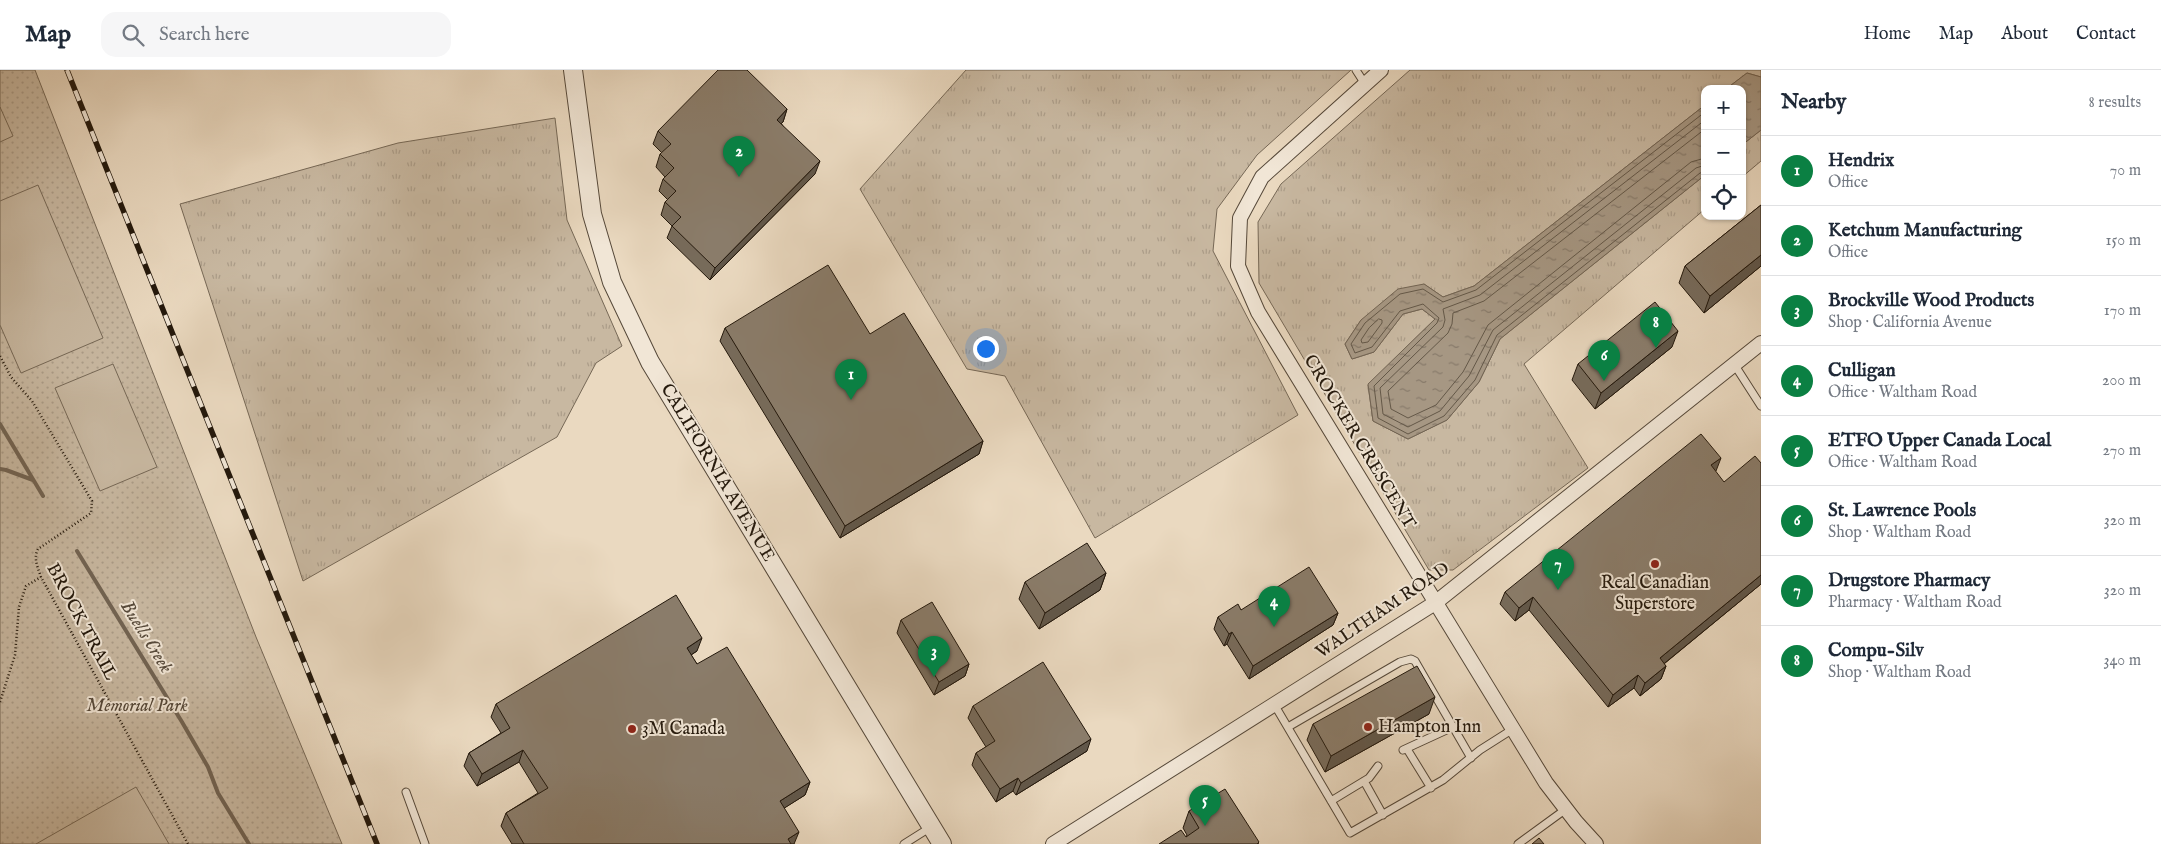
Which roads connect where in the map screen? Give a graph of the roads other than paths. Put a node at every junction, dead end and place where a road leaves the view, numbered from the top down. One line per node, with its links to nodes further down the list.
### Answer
1 (574, 70): 21 (street, CALIFORNIA AVENUE)
2 (1356, 70): 4 (lane)
3 (1381, 70): 4 (street, CROCKER CRESCENT)
4 (1365, 84): 8 (street, CROCKER CRESCENT)
5 (1761, 343): 6 (street, WALTHAM ROAD)
6 (1734, 364): 7 (lane); 8 (street, WALTHAM ROAD)
7 (1761, 406)
8 (1435, 603): 9 (street, WALTHAM ROAD); 12 (street, CROCKER CRESCENT)
9 (1274, 704): 10 (lane); 25 (street, WALTHAM ROAD)
10 (1288, 727): 11 (lane); 18 (lane)
11 (1453, 727): 13 (lane); 16 (lane)
12 (1513, 729): 13 (lane); 19 (street, CROCKER CRESCENT)
13 (1471, 758): 16 (lane)
14 (1378, 766): 15 (lane)
15 (1364, 781): 18 (lane); 20 (lane)
16 (1430, 788): 20 (lane)
17 (406, 792): 22 (lane)
18 (1331, 801): 20 (lane)
19 (1566, 809): 26 (lane); 27 (street, CROCKER CRESCENT)
20 (1383, 815)
21 (932, 827): 23 (lane); 24 (street, CALIFORNIA AVENUE)
22 (424, 844)
23 (904, 844)
24 (942, 844)
25 (1052, 844)
26 (1518, 844)
27 (1596, 844)

